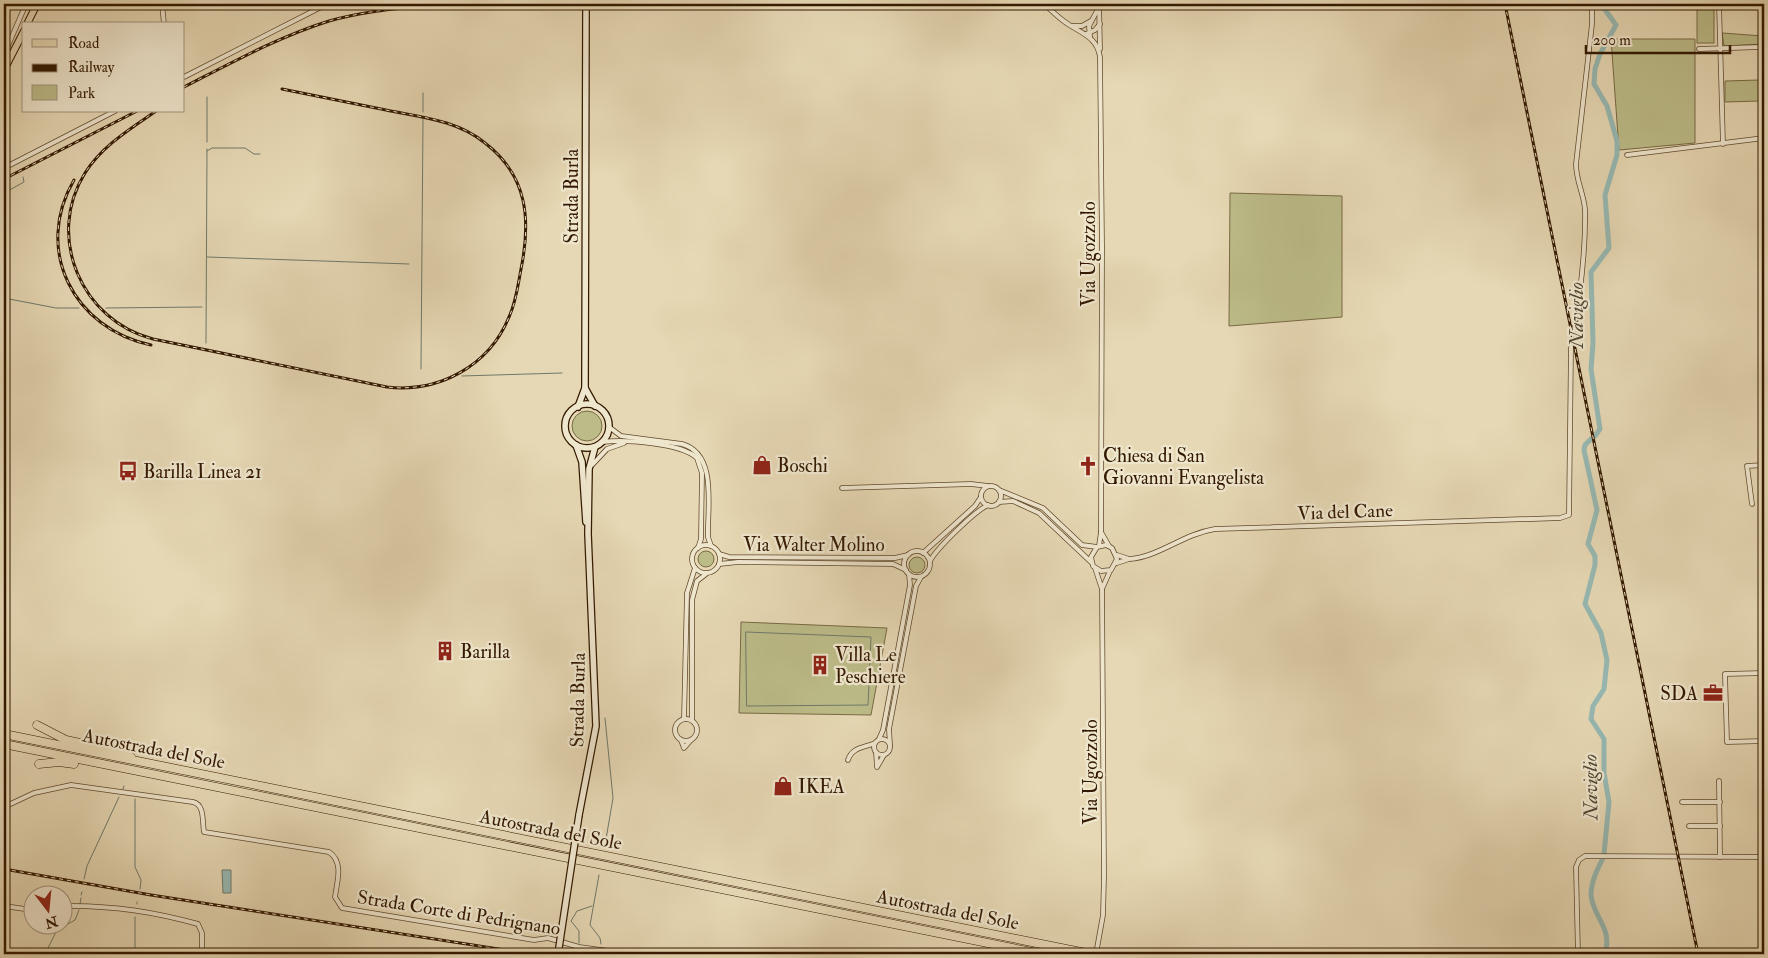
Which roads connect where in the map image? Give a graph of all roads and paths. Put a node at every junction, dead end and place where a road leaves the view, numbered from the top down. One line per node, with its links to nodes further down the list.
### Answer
1 (26, 4): 20 (street)
2 (37, 4): 12 (main road)
3 (162, 4): 13 (street)
4 (327, 4): 23 (street)
5 (586, 4): 29 (main road, Strada Burla)
6 (1044, 4): 14 (street)
7 (1099, 4): 10 (street); 11 (street)
8 (1592, 4): 57 (street, Via del Cane)
9 (1719, 4): 18 (street)
10 (1100, 20): 16 (street); 21 (street)
11 (1092, 21): 14 (street); 16 (street)
12 (28, 22)
13 (164, 22)
14 (1070, 25): 16 (street)
15 (22, 35): 22 (main road)
16 (1088, 35): 21 (street, Via Ugozzolo)
17 (1760, 47): 18 (street)
18 (1720, 48): 19 (street); 26 (street)
19 (1699, 49)
20 (4, 55)
21 (1100, 56): 47 (street, Via Ugozzolo)
22 (4, 70)
23 (185, 76)
24 (113, 112): 28 (street)
25 (1764, 138): 26 (street)
26 (1723, 144): 27 (street)
27 (1627, 155)
28 (4, 168)
29 (585, 388): 30 (main road, Strada Burla); 31 (main road, Strada Burla)
30 (594, 406): 31 (main road); 32 (main road, Strada Burla)
31 (578, 407): 35 (main road, Strada Burla)
32 (609, 427): 33 (main road); 49 (street)
33 (602, 442): 34 (street); 36 (main road)
34 (636, 443): 38 (street); 52 (street)
35 (576, 445): 36 (main road); 48 (main road, Strada Burla)
36 (595, 447): 38 (main road, Strada Burla)
37 (1764, 465): 45 (street)
38 (589, 469): 48 (main road, Strada Burla)
39 (970, 484): 40 (street); 41 (street); 43 (street)
40 (988, 486): 42 (street); 43 (street)
41 (842, 488)
42 (999, 490): 44 (street); 51 (street)
43 (981, 496): 46 (street); 53 (street)
44 (999, 502): 46 (street); 59 (street)
45 (1752, 504)
46 (988, 505): 58 (street)
47 (1101, 532): 50 (street, Via Ugozzolo); 51 (street, Via Ugozzolo)
48 (588, 534): 99 (main road, Strada Burla, bridge)
49 (711, 546): 52 (street); 54 (street)
50 (1109, 546): 51 (street); 56 (street, Via Ugozzolo)
51 (1098, 547): 59 (street, Via Ugozzolo)
52 (698, 548): 62 (street)
53 (923, 553): 55 (street, Via Walter Molino); 58 (street)
54 (719, 554): 55 (street, Via Walter Molino); 61 (street)
55 (908, 555): 65 (street, Via Walter Molino)
56 (1117, 555): 57 (street); 60 (street, Via Ugozzolo)
57 (1129, 559): 60 (street, Via del Cane)
58 (930, 561): 67 (street)
59 (1092, 563): 63 (street, Via Ugozzolo)
60 (1116, 563): 64 (street, Via Ugozzolo)
61 (719, 564): 65 (street, Via Walter Molino); 66 (street)
62 (695, 568): 66 (street); 70 (street)
63 (1095, 568): 64 (street); 68 (street, Via Ugozzolo)
64 (1111, 570): 68 (street, Via Ugozzolo)
65 (907, 572): 67 (street, Via Walter Molino); 76 (street)
66 (706, 574): 71 (street)
67 (921, 577): 79 (street)
68 (1102, 589): 103 (street, Via Ugozzolo)
69 (1764, 673): 77 (street)
70 (684, 719): 71 (street); 74 (street)
71 (692, 720): 75 (street)
72 (37, 725): 84 (highway)
73 (4, 734): 84 (highway, Autostrada del Sole)
74 (681, 740): 75 (street); 75 (street)
75 (691, 740)
76 (877, 741): 79 (street); 80 (street); 81 (street)
77 (1764, 741)
78 (4, 744): 86 (highway, Autostrada del Sole)
79 (890, 745): 82 (street)
80 (866, 747): 81 (street); 83 (street)
81 (876, 751): 82 (street); 82 (street)
82 (884, 754)
83 (848, 760)
84 (142, 763): 102 (highway, Autostrada del Sole)
85 (39, 764): 86 (highway)
86 (140, 772): 101 (highway, Autostrada del Sole)
87 (1719, 781): 89 (street)
88 (1682, 802): 89 (street)
89 (1720, 802): 92 (street)
90 (4, 807): 100 (street, Strada Corte di Pedrignano)
91 (1689, 826): 92 (street)
92 (1720, 826): 93 (street)
93 (1720, 857): 94 (street); 104 (street)
94 (1764, 857)
95 (4, 906): 97 (street)
96 (72, 906): 98 (street)
97 (22, 909)
98 (202, 954)
99 (558, 954)
100 (630, 954)
101 (1042, 954)
102 (1092, 954)
103 (1096, 954)
104 (1578, 954)

